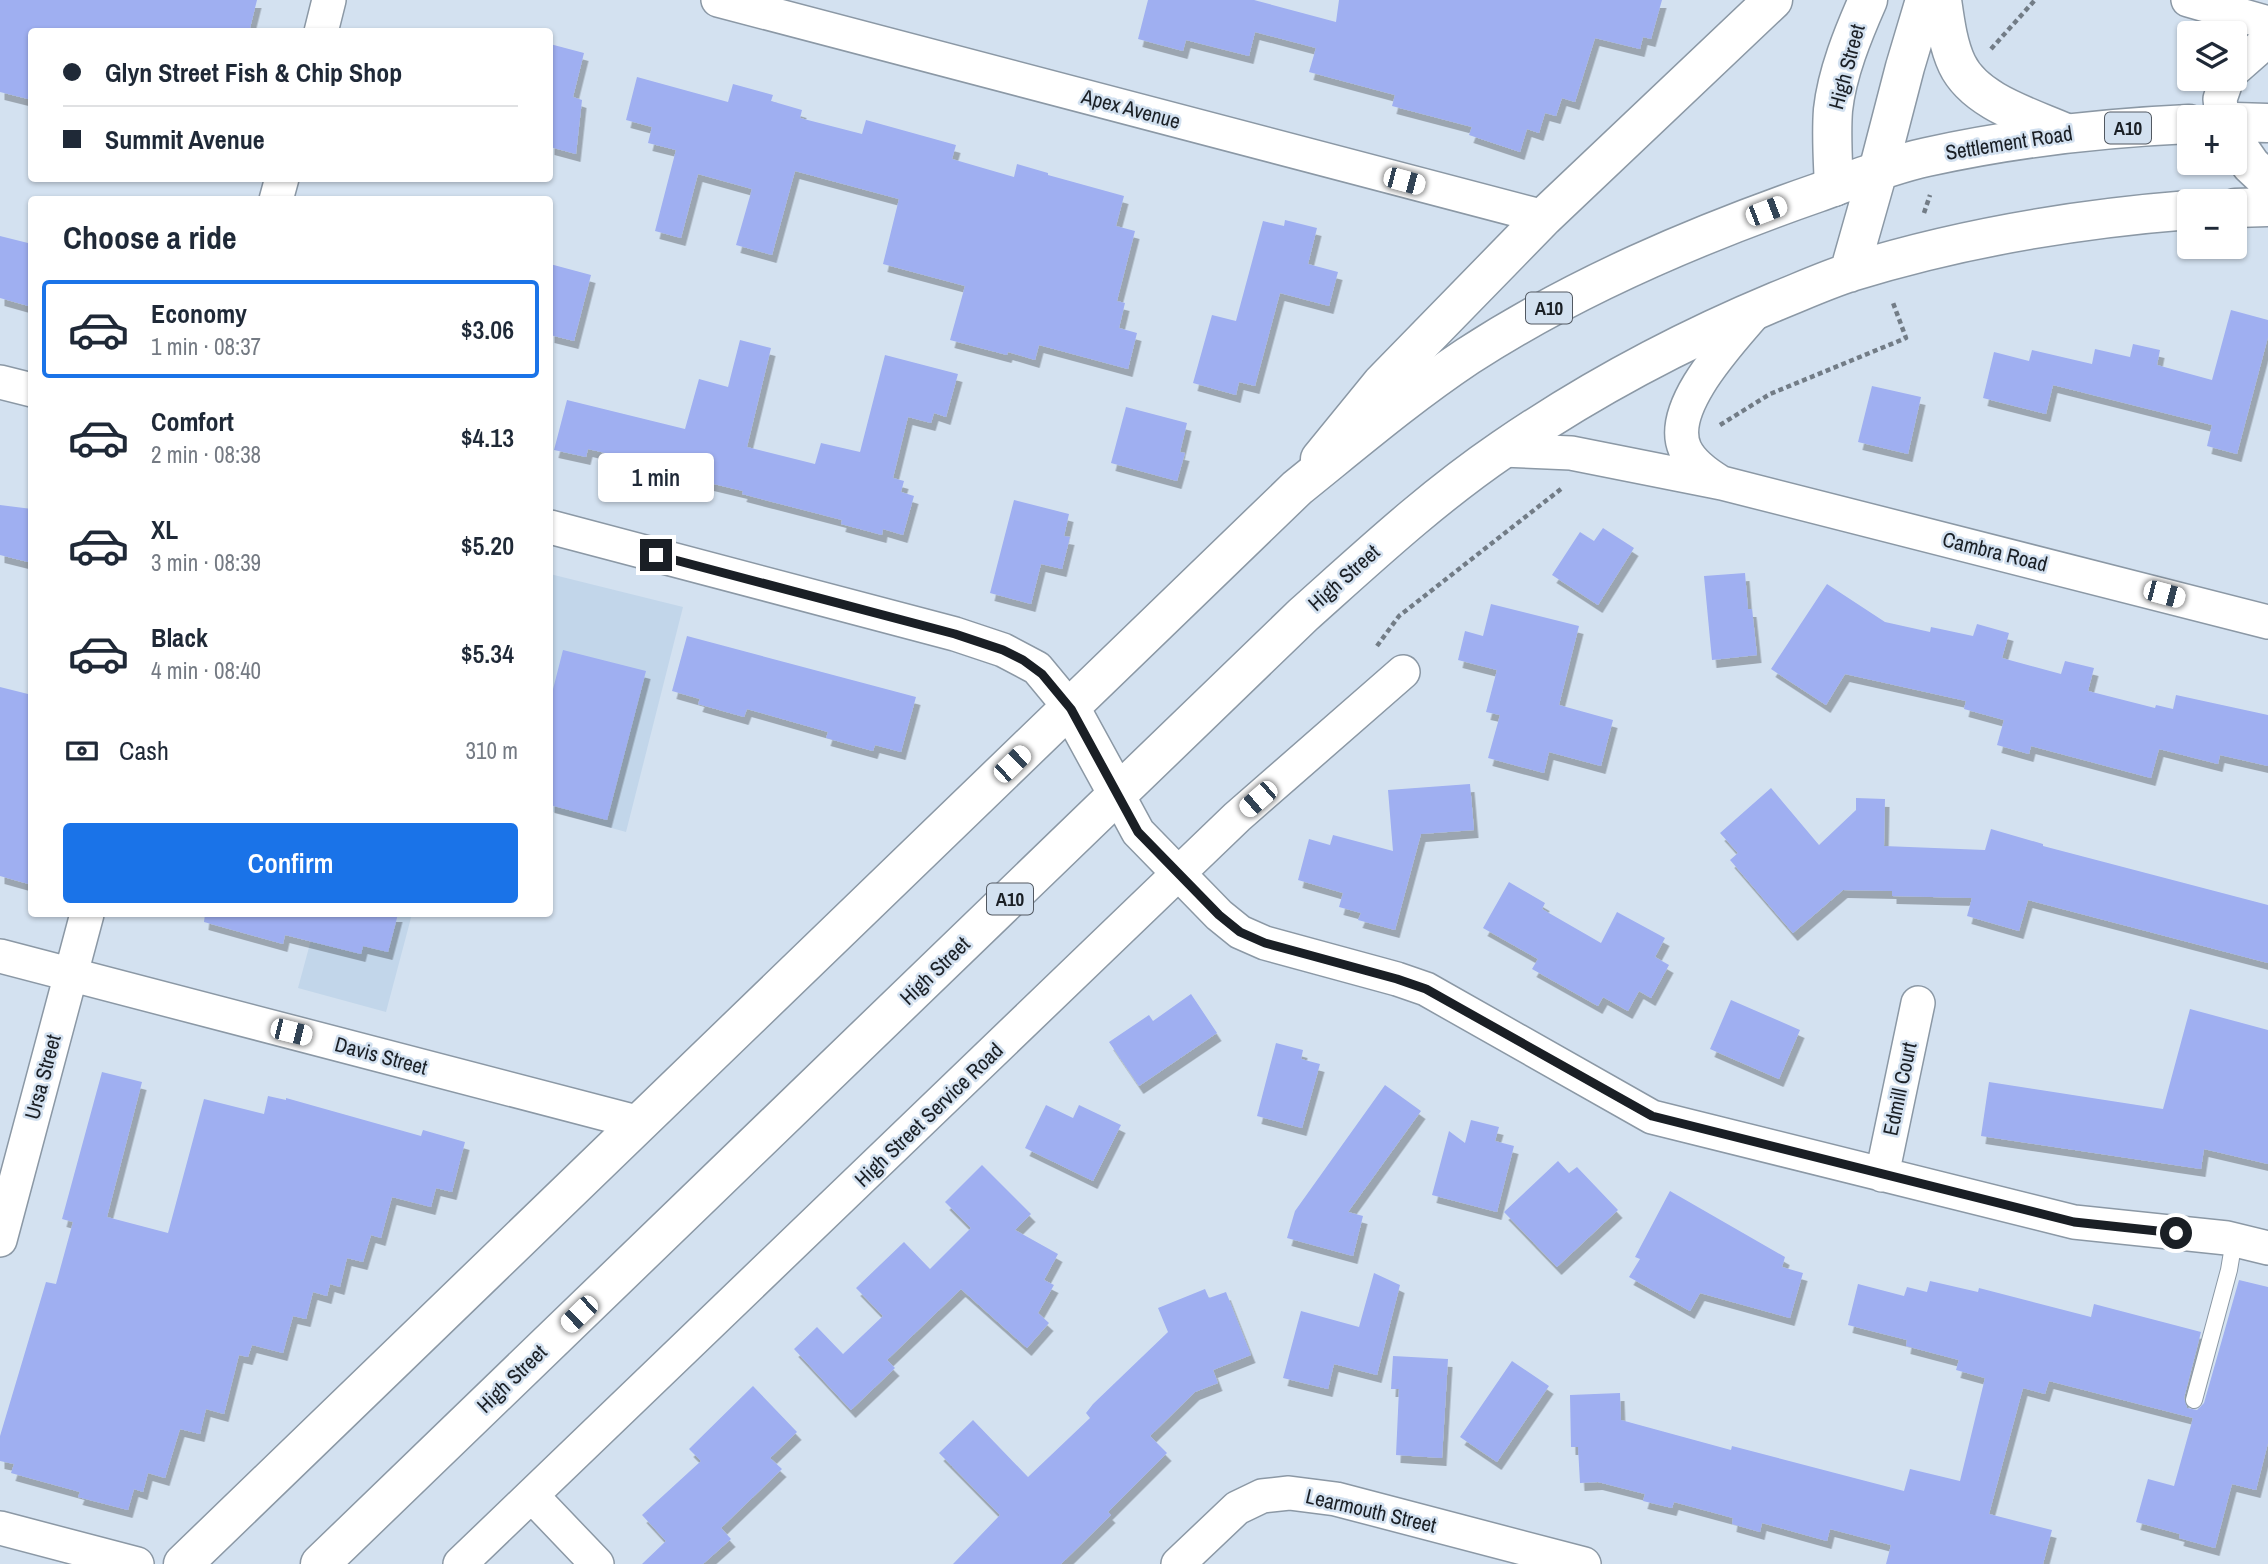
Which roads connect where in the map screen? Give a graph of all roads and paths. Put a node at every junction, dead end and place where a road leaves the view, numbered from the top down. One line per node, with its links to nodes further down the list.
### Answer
1 (329, 0): 9 (street)
2 (718, 0): 23 (street, Apex Avenue)
3 (1773, 0): 23 (main road)
4 (1868, 0): 19 (main road, High Street)
5 (1925, 0): 17 (main road)
6 (1942, 0): 15 (main road)
7 (2188, 0): 8 (street)
8 (2268, 23)
9 (322, 28)
10 (2268, 40): 11 (street)
11 (2247, 58)
12 (2247, 122): 13 (main road)
13 (2268, 123)
14 (2177, 125): 15 (main road, Settlement Road / A10)
15 (2066, 133): 17 (main road, Settlement Road / A10)
16 (2247, 159): 18 (main road)
17 (1878, 171): 19 (main road, Settlement Road / A10); 24 (main road)
18 (2268, 181)
19 (1834, 187): 24 (main road, High Street); 30 (main road, A10)
20 (2268, 207): 21 (main road)
21 (2247, 208)
22 (2177, 211): 24 (main road, A10)
23 (1544, 217): 30 (main road)
24 (1843, 275): 25 (main road, High Street / A10)
25 (1758, 309): 28 (main road, High Street / A10); 29 (street, Cambra Road)
26 (0, 382): 27 (street)
27 (28, 389)
28 (1502, 450): 29 (street, Cambra Road); 35 (main road, High Street / A10)
29 (1723, 483): 32 (street, Cambra Road)
30 (1297, 488): 34 (main road, A10)
31 (553, 528): 34 (street)
32 (2268, 622)
33 (1403, 672): 36 (street, High Street Service Road)
34 (1071, 709): 35 (main road); 41 (main road, A10)
35 (1118, 795): 36 (street); 51 (main road, High Street / A10)
36 (1179, 874): 42 (street); 47 (street, High Street Service Road)
37 (86, 917): 39 (street, Ursa Street)
38 (0, 956): 39 (street, Davis Street)
39 (71, 975): 41 (street, Davis Street); 43 (street, Ursa Street)
40 (1918, 1003): 42 (street, Edmill Court)
41 (640, 1123): 50 (main road, A10)
42 (1882, 1175): 44 (street)
43 (0, 1240)
44 (2234, 1240): 45 (street); 46 (lane)
45 (2268, 1248)
46 (2194, 1400)
47 (532, 1496): 52 (street, High Street Service Road); 53 (street)
48 (0, 1528): 49 (street)
49 (137, 1564)
50 (183, 1564)
51 (320, 1564)
52 (460, 1564)
53 (597, 1564)
54 (1178, 1564): 55 (street, Learmouth Street)
55 (1584, 1564)

